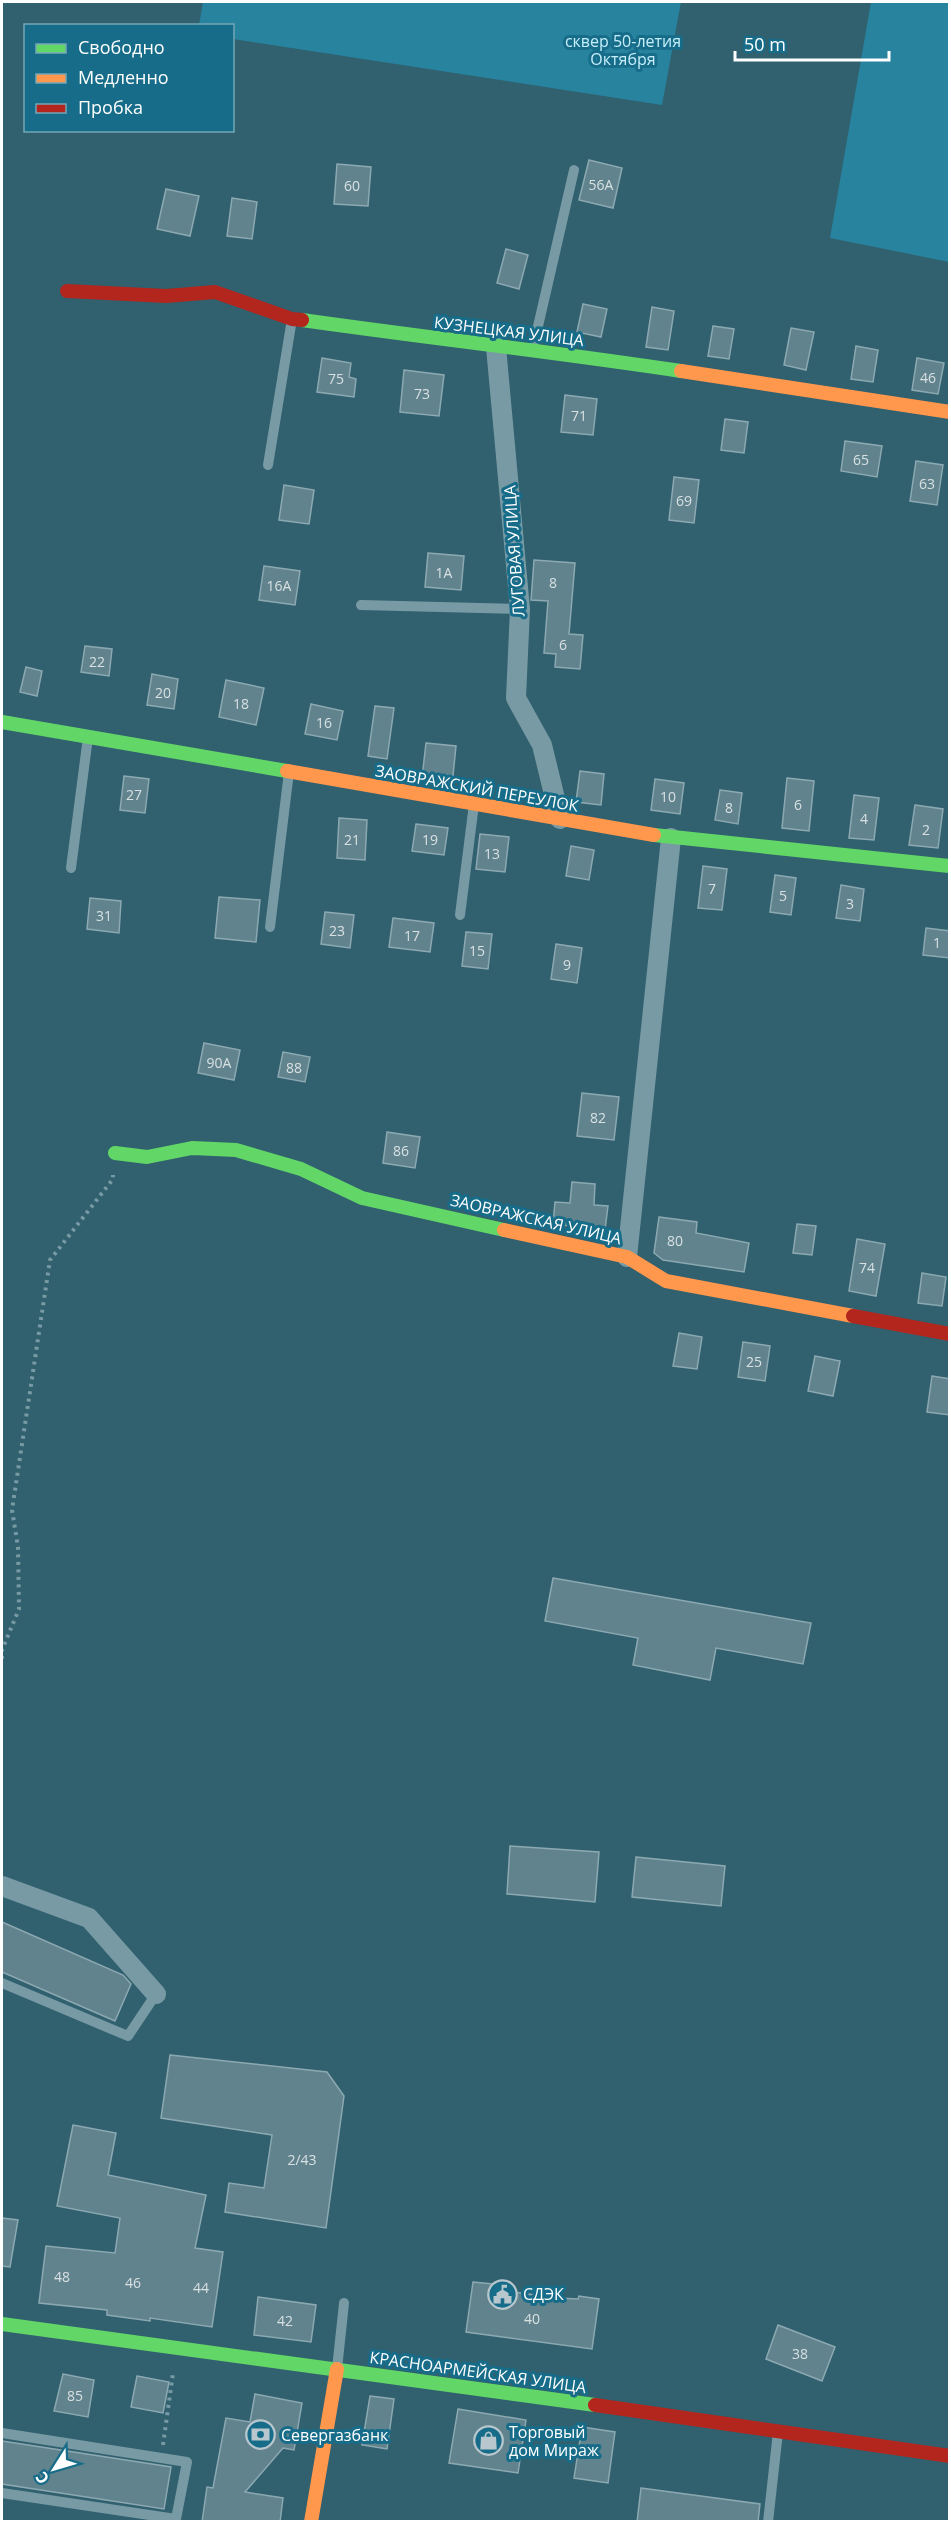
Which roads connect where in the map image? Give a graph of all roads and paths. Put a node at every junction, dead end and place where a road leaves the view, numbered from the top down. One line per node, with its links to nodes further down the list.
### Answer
1 (574, 170): 5 (lane)
2 (67, 291): 3 (street, КУЗНЕЦКАЯ УЛИЦА)
3 (292, 319): 4 (street, КУЗНЕЦКАЯ УЛИЦА); 7 (lane)
4 (496, 347): 5 (street, КУЗНЕЦКАЯ УЛИЦА); 9 (street, ЛУГОВАЯ УЛИЦА)
5 (533, 349): 6 (street, КУЗНЕЦКАЯ УЛИЦА)
6 (950, 412)
7 (268, 465)
8 (361, 605): 9 (lane)
9 (520, 609): 14 (street, ЛУГОВАЯ УЛИЦА)
10 (2, 722): 11 (street, ЗАОВРАЖСКИЙ ПЕРЕУЛОК)
11 (88, 737): 12 (street, ЗАОВРАЖСКИЙ ПЕРЕУЛОК); 17 (lane)
12 (289, 772): 13 (street, ЗАОВРАЖСКИЙ ПЕРЕУЛОК); 19 (lane)
13 (474, 804): 14 (street, ЗАОВРАЖСКИЙ ПЕРЕУЛОК); 18 (lane)
14 (560, 819): 15 (street, ЗАОВРАЖСКИЙ ПЕРЕУЛОК)
15 (671, 838): 16 (street, ЗАОВРАЖСКИЙ ПЕРЕУЛОК); 21 (street)
16 (950, 867)
17 (71, 868)
18 (460, 915)
19 (270, 927)
20 (115, 1153): 21 (street, ЗАОВРАЖСКАЯ УЛИЦА); 23 (path)
21 (627, 1257): 22 (street, ЗАОВРАЖСКАЯ УЛИЦА)
22 (950, 1334)
23 (2, 1659)
24 (2, 1886): 26 (street)
25 (2, 1983): 26 (lane)
26 (156, 1994)
27 (344, 2303): 30 (lane)
28 (2, 2324): 29 (street, КРАСНОАРМЕЙСКАЯ УЛИЦА)
29 (177, 2350): 30 (street, КРАСНОАРМЕЙСКАЯ УЛИЦА); 34 (path)
30 (337, 2369): 31 (street, КРАСНОАРМЕЙСКАЯ УЛИЦА); 37 (street)
31 (778, 2430): 33 (street, КРАСНОАРМЕЙСКАЯ УЛИЦА); 38 (lane)
32 (2, 2433): 34 (lane)
33 (950, 2456)
34 (162, 2458): 36 (lane)
35 (2, 2493): 36 (lane)
36 (177, 2520)
37 (311, 2522)
38 (768, 2522)

